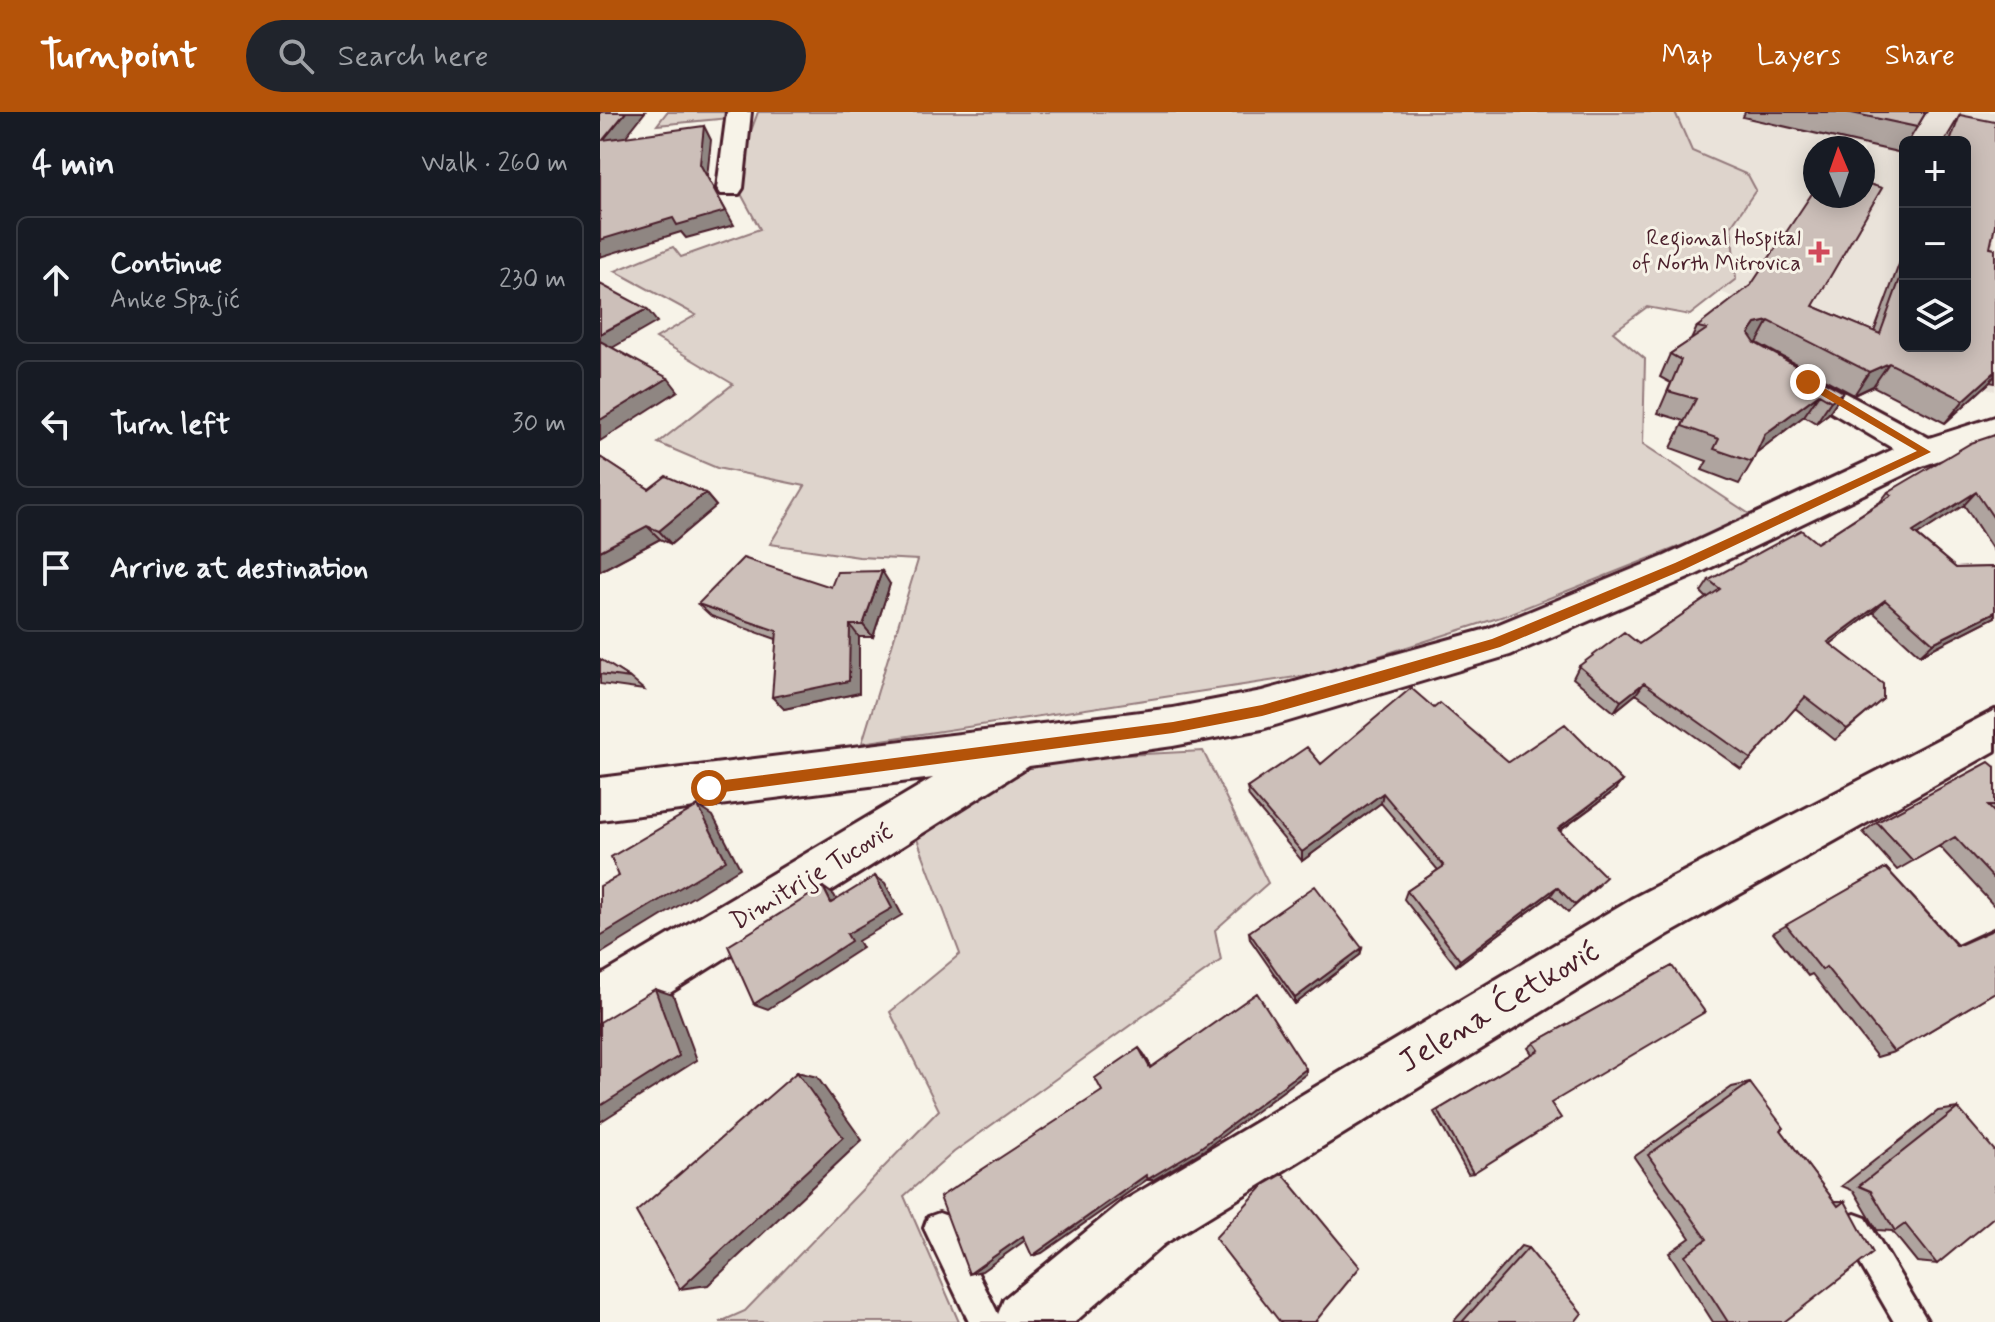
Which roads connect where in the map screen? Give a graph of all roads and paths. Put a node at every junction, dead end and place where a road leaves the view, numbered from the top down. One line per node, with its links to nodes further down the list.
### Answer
1 (739, 112): 2 (street)
2 (730, 188)
3 (1756, 356): 5 (street)
4 (1995, 429): 5 (street)
5 (1926, 452): 7 (street)
6 (1995, 729): 13 (street, Jelena Ćetković)
7 (1024, 747): 8 (street); 9 (street, Dimitrije Tucović)
8 (600, 799)
9 (600, 1006)
10 (1840, 1204): 14 (lane)
11 (939, 1228): 12 (lane)
12 (986, 1322)
13 (1027, 1322)
14 (1912, 1322)

